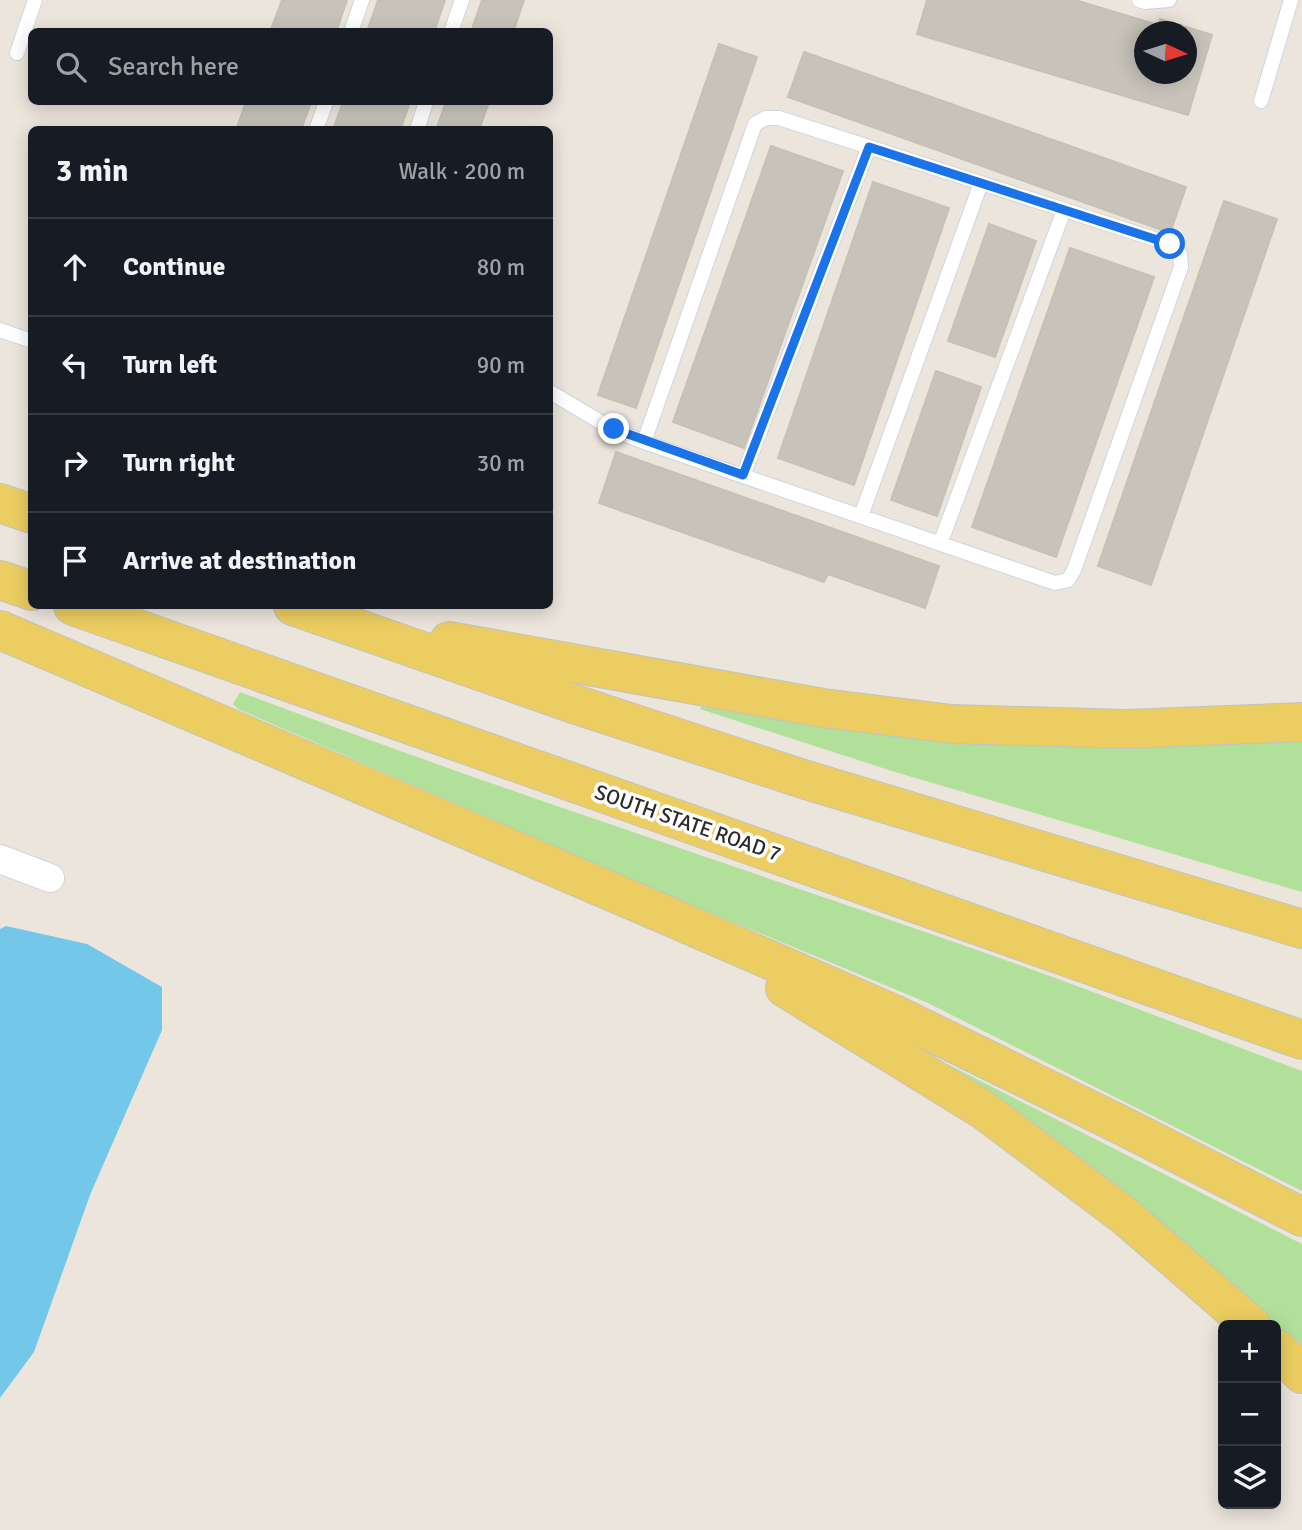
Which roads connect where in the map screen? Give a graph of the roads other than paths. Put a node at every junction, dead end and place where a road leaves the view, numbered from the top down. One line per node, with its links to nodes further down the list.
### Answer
1 (35, 0): 9 (lane)
2 (362, 0): 7 (lane)
3 (462, 0): 8 (lane)
4 (1139, 0): 5 (lane)
5 (1169, 0)
6 (1291, 0): 10 (lane)
7 (352, 28)
8 (452, 28)
9 (17, 53)
10 (1262, 102)
11 (325, 105): 13 (lane)
12 (425, 105): 14 (lane)
13 (317, 126)
14 (417, 126)
15 (869, 147): 16 (lane); 21 (lane); 22 (lane)
16 (981, 183): 17 (lane); 25 (lane)
17 (1065, 210): 26 (lane); 26 (lane)
18 (0, 330): 19 (lane)
19 (28, 340)
20 (553, 393): 21 (lane)
21 (644, 442): 22 (lane)
22 (743, 475): 25 (lane)
23 (0, 503): 24 (main road)
24 (28, 513)
25 (861, 516): 26 (lane)
26 (940, 544)
27 (0, 580): 28 (main road)
28 (28, 590)
29 (81, 609): 38 (main road, SOUTH STATE ROAD 7)
30 (302, 609): 31 (main road)
31 (333, 620): 33 (main road); 37 (main road)
32 (0, 630): 36 (main road)
33 (1302, 722)
34 (0, 859): 35 (street)
35 (50, 878)
36 (664, 914): 39 (main road); 40 (main road)
37 (1302, 929)
38 (1302, 1040)
39 (1302, 1217)
40 (1245, 1320)
41 (1281, 1354): 42 (main road)
42 (1302, 1374)

